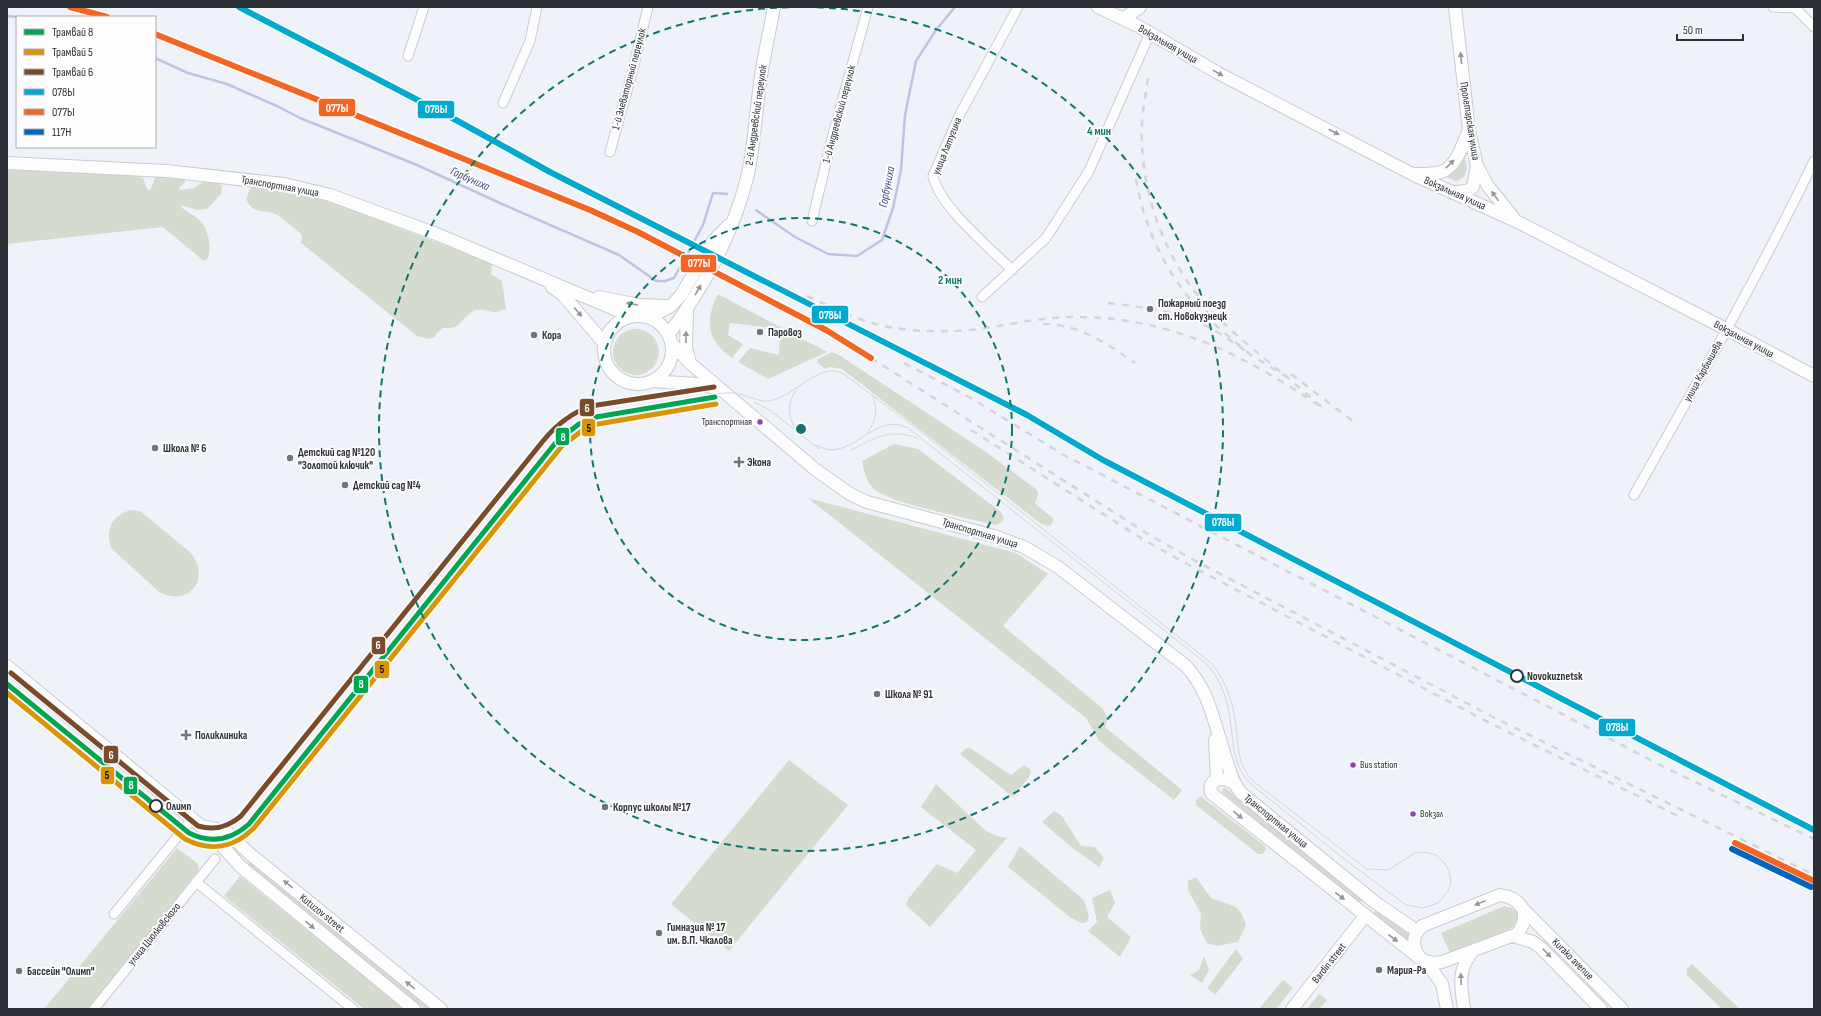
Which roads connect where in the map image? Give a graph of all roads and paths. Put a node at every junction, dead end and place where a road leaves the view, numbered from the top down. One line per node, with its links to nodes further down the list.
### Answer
1 (424, 7): 15 (street)
2 (537, 7): 16 (street)
3 (648, 7): 18 (street, 1-й Элеваторный переулок)
4 (774, 7): 24 (main road, 2-й Андреевский переулок)
5 (868, 7): 25 (street, 1-й Андреевский переулок)
6 (1018, 7): 27 (street, улица Латугина)
7 (1098, 7): 12 (main road, Вокзальная улица)
8 (1140, 7): 12 (main road)
9 (1455, 7): 17 (main road, Пролетарская улица, one-way to 9)
10 (1773, 7): 11 (street)
11 (1794, 8): 13 (street)
12 (1124, 19): 14 (main road, Вокзальная улица)
13 (1814, 27)
14 (1150, 33): 22 (main road, Вокзальная улица, one-way to 22); 27 (street)
15 (408, 56)
16 (503, 103)
17 (1469, 130): 21 (main road, Пролетарская улица); 22 (main road, one-way to 17)
18 (610, 152)
19 (1814, 161): 35 (street, улица Карбышева)
20 (7, 163): 28 (main road, Транспортная улица)
21 (1477, 166): 23 (main road); 26 (main road, Пролетарская улица, one-way to 21)
22 (1414, 175): 23 (main road, Вокзальная улица)
23 (1455, 192): 26 (main road, Вокзальная улица)
24 (732, 221): 31 (main road); 32 (main road, 2-й Андреевский переулок, one-way to 24)
25 (812, 221)
26 (1518, 222): 35 (main road, Вокзальная улица)
27 (1012, 270): 30 (street)
28 (538, 278): 29 (main road); 37 (main road, one-way to 37)
29 (567, 289): 31 (main road, one-way to 29); 33 (main road)
30 (982, 298)
31 (671, 306): 34 (main road)
32 (687, 309): 36 (main road, 2-й Андреевский переулок); 38 (main road, one-way to 32)
33 (630, 316): 34 (main road); 37 (main road)
34 (650, 318): 36 (main road)
35 (1726, 329): 39 (main road, Вокзальная улица); 42 (street, улица Карбышева)
36 (670, 339): 38 (main road, Транспортная улица); 40 (main road)
37 (604, 343): 40 (main road)
38 (691, 364): 41 (main road, Транспортная улица)
39 (1814, 376)
40 (652, 381): 41 (main road)
41 (721, 389): 46 (main road, Транспортная улица)
42 (1634, 495)
43 (434, 576): 44 (street)
44 (446, 587)
45 (7, 666): 49 (main road, Kutuzov street)
46 (1213, 713): 47 (main road, Транспортная улица); 48 (main road, Транспортная улица)
47 (1233, 783): 48 (main road); 52 (main road, Транспортная улица)
48 (1214, 784): 55 (main road, Транспортная улица, one-way to 55)
49 (196, 823): 54 (street); 62 (main road, Kutuzov street, one-way to 62); 63 (main road, Kutuzov street, one-way to 49)
50 (215, 859): 51 (street, улица Циолковского)
51 (196, 882): 60 (street, улица Циолковского); 61 (street)
52 (1376, 903): 55 (main road, Bardin street); 56 (main road, Транспортная улица)
53 (1523, 909): 56 (main road, Kurako avenue, one-way to 56); 57 (main road); 68 (main road, Kurako avenue)
54 (114, 914)
55 (1365, 916): 59 (main road, Транспортная улица, one-way to 59); 64 (main road, Bardin street)
56 (1417, 931): 59 (main road)
57 (1513, 936): 58 (main road); 67 (main road, Kurako avenue, one-way to 67)
58 (1472, 952): 59 (main road); 66 (main road, one-way to 58)
59 (1424, 961): 65 (main road)
60 (94, 1009)
61 (353, 1009)
62 (414, 1009)
63 (441, 1009)
64 (1292, 1009)
65 (1447, 1009)
66 (1464, 1009)
67 (1601, 1009)
68 (1622, 1009)

